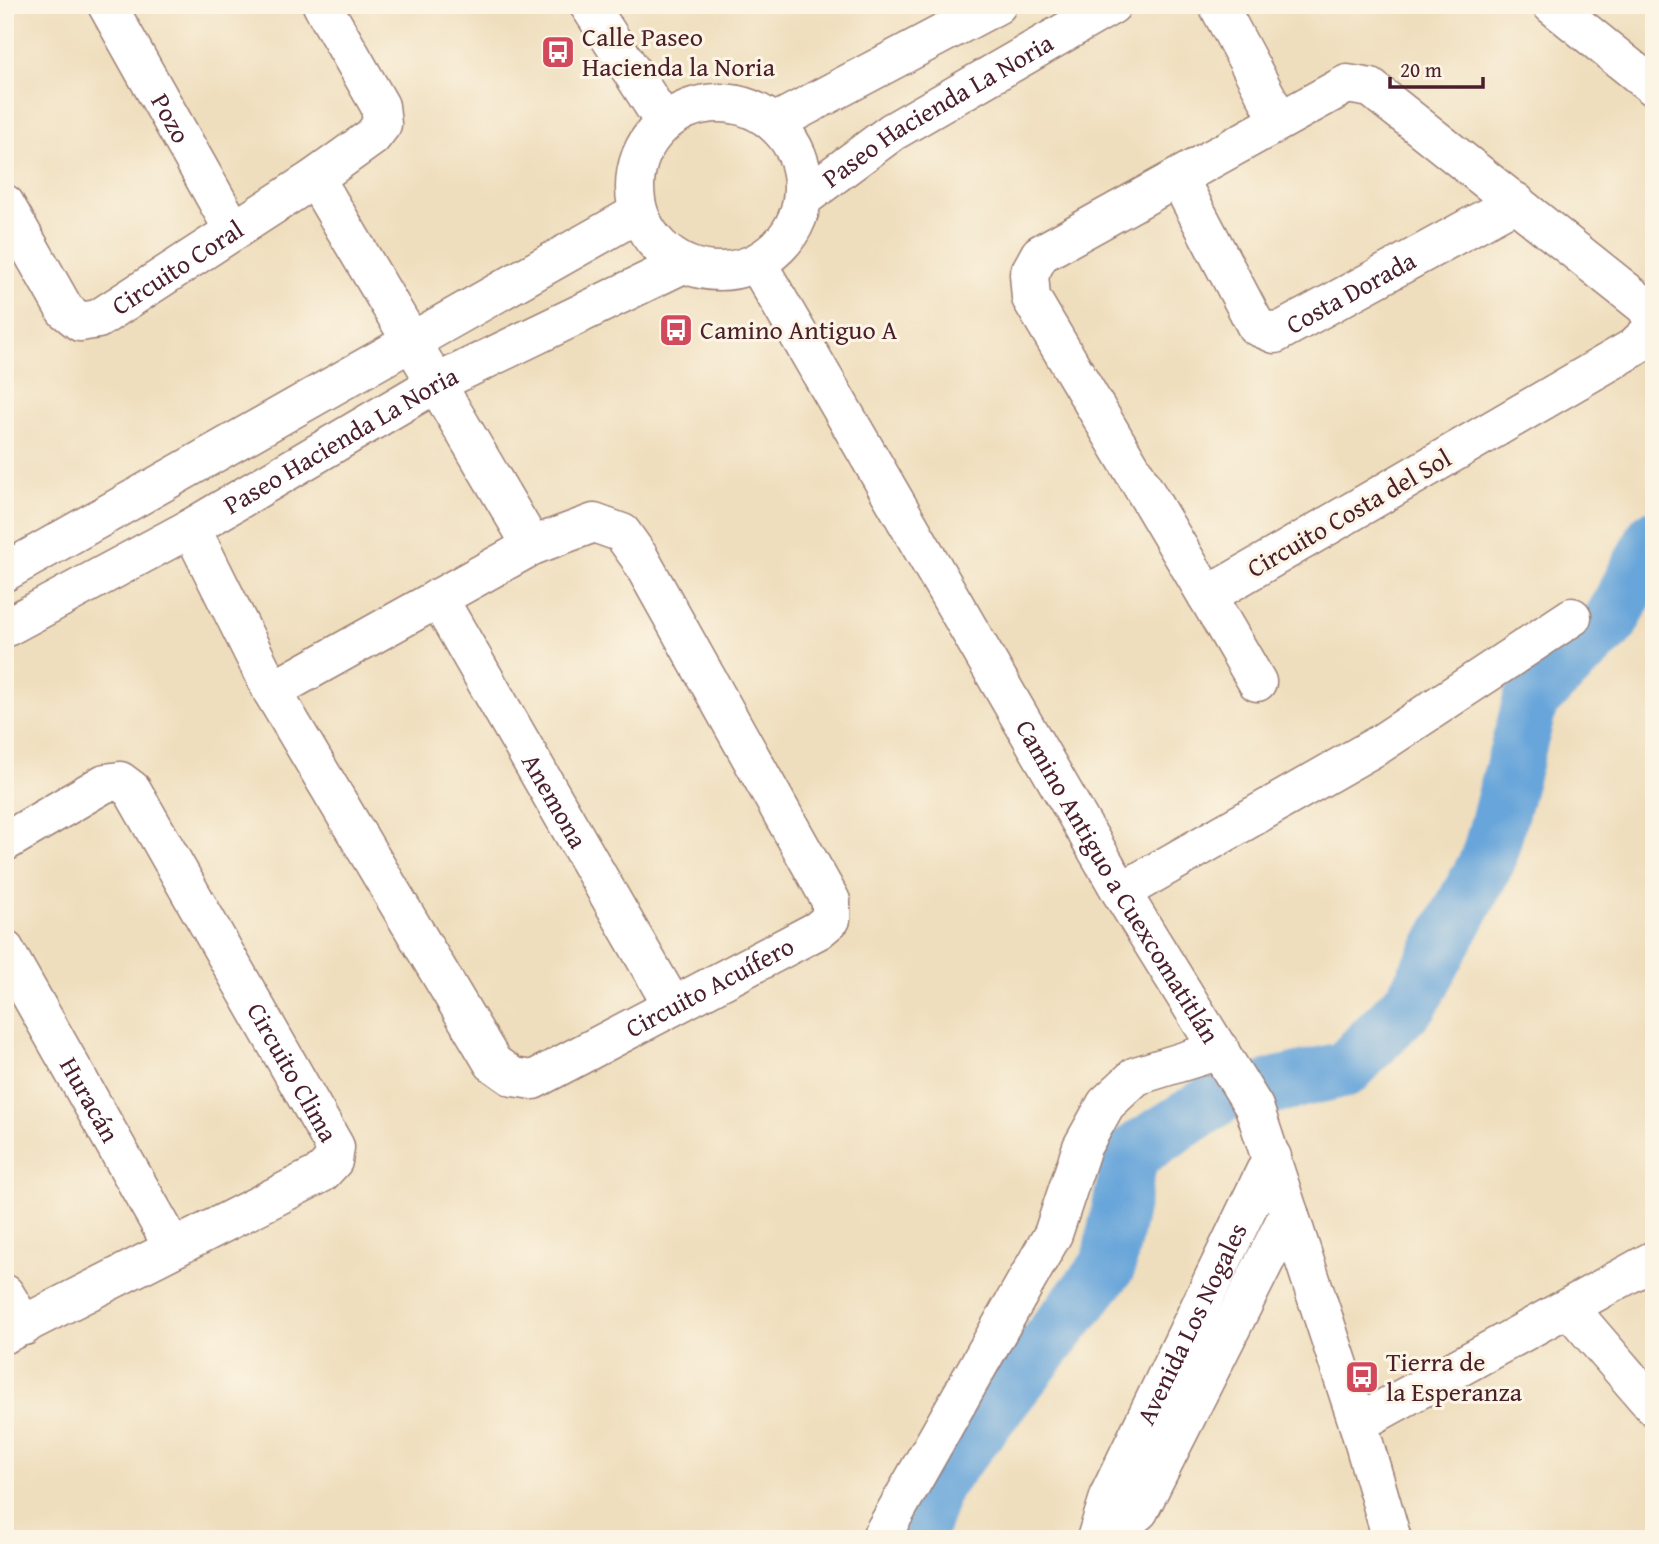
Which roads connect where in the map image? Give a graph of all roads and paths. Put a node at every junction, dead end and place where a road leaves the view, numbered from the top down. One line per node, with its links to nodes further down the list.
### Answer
1 (107, 5): 18 (street, Pozo)
2 (322, 5): 12 (street, Circuito Coral)
3 (589, 5): 10 (street)
4 (997, 5): 11 (street)
5 (1112, 5): 14 (street, Paseo Hacienda La Noria)
6 (1218, 5): 9 (street)
7 (1552, 5): 8 (street)
8 (1654, 87)
9 (1279, 120): 13 (street, Circuito Costa del Sol); 15 (street, Circuito Costa del Sol)
10 (664, 122): 11 (street); 17 (street)
11 (774, 123): 14 (street)
12 (315, 178): 18 (street, Circuito Coral); 21 (street)
13 (1179, 179): 15 (street, Costa Dorada); 26 (street, Circuito Costa del Sol)
14 (803, 198): 19 (street)
15 (1516, 202): 26 (street, Circuito Costa del Sol)
16 (5, 204): 18 (street, Circuito Coral)
17 (638, 213): 20 (street); 21 (street, Paseo Hacienda La Noria)
18 (234, 231)
19 (757, 263): 20 (street); 33 (street, Camino Antiguo a Cuexcomatitlán)
20 (683, 264): 22 (street, Paseo Hacienda La Noria)
21 (410, 340): 22 (street); 25 (street, Paseo Hacienda La Noria)
22 (435, 384): 23 (street, Paseo Hacienda La Noria); 24 (street)
23 (191, 528): 29 (street, Paseo Hacienda La Noria); 31 (street, Circuito Acuífero)
24 (532, 546): 27 (street, Circuito Acuífero); 35 (street, Circuito Acuífero)
25 (5, 572)
26 (1206, 596): 30 (street)
27 (438, 598): 31 (street, Circuito Acuífero); 35 (street, Anemona)
28 (1572, 617): 33 (street)
29 (5, 628)
30 (1257, 682)
31 (272, 691): 35 (street, Circuito Acuífero)
32 (5, 842): 39 (street, Circuito Clima)
33 (1121, 892): 36 (street, Camino Antiguo a Cuexcomatitlán)
34 (5, 950): 39 (street, Huracán)
35 (672, 1004)
36 (1220, 1050): 37 (street, Camino Antiguo a Cuexcomatitlán); 46 (street)
37 (1272, 1157): 38 (street, Camino Antiguo a Cuexcomatitlán); 45 (street, Avenida Los Nogales)
38 (1289, 1213): 44 (street, Camino Antiguo a Cuexcomatitlán); 45 (street, Avenida Los Nogales)
39 (173, 1247): 42 (street, Circuito Clima)
40 (1654, 1260): 41 (street)
41 (1569, 1308): 43 (street); 44 (street)
42 (11, 1318)
43 (1654, 1407)
44 (1358, 1423): 49 (street, Camino Antiguo a Cuexcomatitlán)
45 (1134, 1514): 47 (street); 48 (street)
46 (880, 1539)
47 (1096, 1539)
48 (1104, 1539)
49 (1392, 1539)

